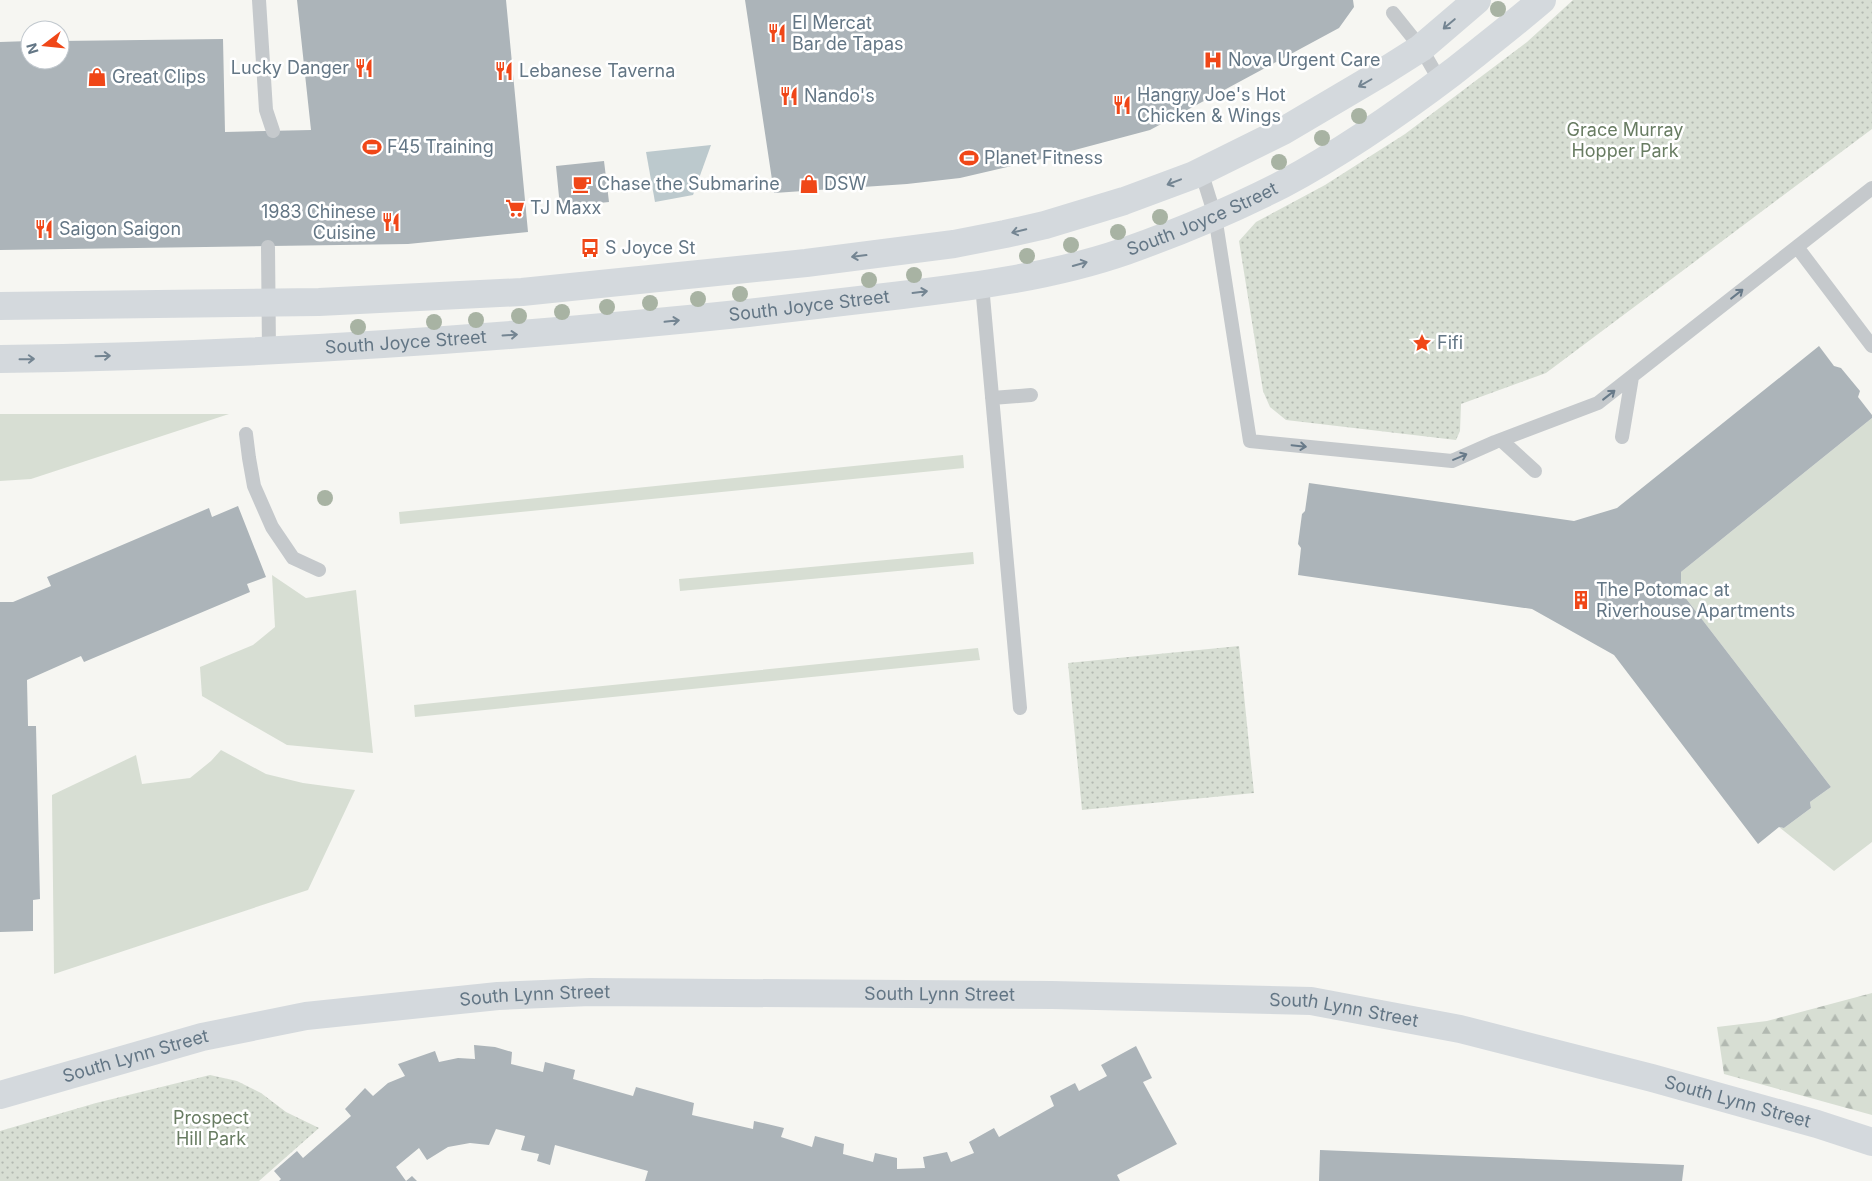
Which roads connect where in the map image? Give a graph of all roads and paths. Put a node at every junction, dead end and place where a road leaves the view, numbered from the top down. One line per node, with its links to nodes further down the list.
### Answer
1 (259, 0): 7 (lane)
2 (1477, 0): 5 (main road, one-way to 5)
3 (1542, 0): 6 (main road, South Joyce Street)
4 (1393, 13): 5 (lane)
5 (1421, 48): 6 (lane); 8 (main road, one-way to 8)
6 (1440, 81): 10 (main road, South Joyce Street)
7 (273, 131)
8 (1201, 171): 10 (lane); 14 (main road, one-way to 14)
9 (1872, 188): 12 (lane)
10 (1215, 216): 13 (main road, South Joyce Street, one-way to 10); 24 (lane, one-way to 24)
11 (268, 246): 14 (lane)
12 (1797, 247): 16 (lane); 19 (lane, one-way to 12)
13 (982, 286): 17 (main road, South Joyce Street, one-way to 13); 21 (lane)
14 (268, 303): 15 (main road); 17 (lane)
15 (0, 306)
16 (1872, 346)
17 (269, 351): 18 (main road, South Joyce Street, one-way to 17)
18 (0, 359)
19 (1632, 377): 23 (lane); 24 (lane, one-way to 19)
20 (1031, 395): 21 (lane)
21 (992, 398): 27 (lane)
22 (246, 434): 26 (lane)
23 (1622, 437)
24 (1501, 440): 25 (lane)
25 (1535, 470)
26 (319, 570)
27 (1020, 708)
28 (0, 1095): 29 (main road, South Lynn Street)
29 (1872, 1142)

